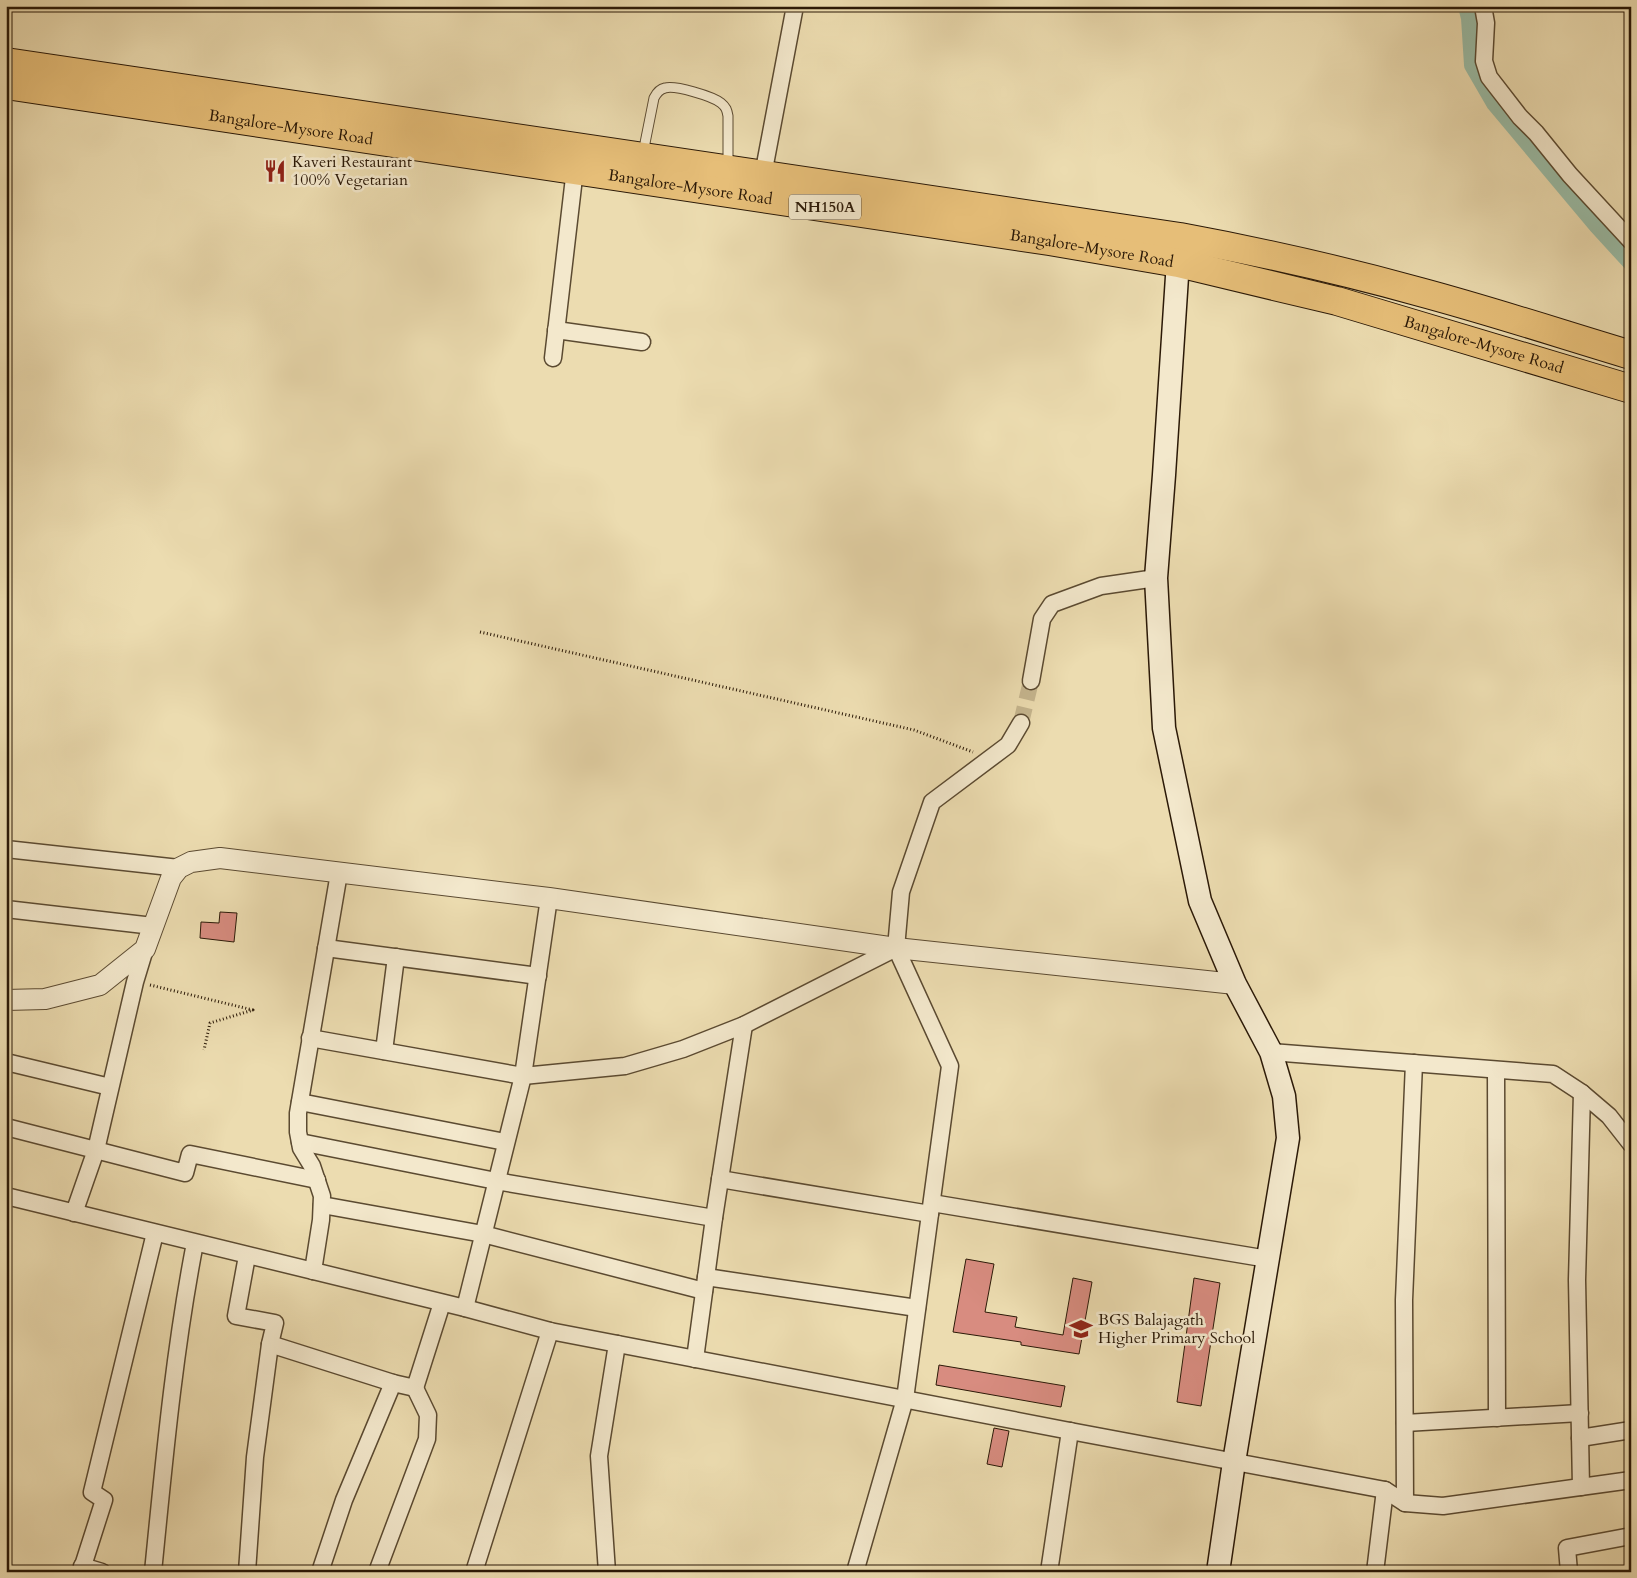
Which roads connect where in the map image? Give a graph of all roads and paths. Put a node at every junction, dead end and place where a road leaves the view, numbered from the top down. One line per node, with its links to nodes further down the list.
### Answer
1 (795, 6): 7 (street)
2 (1483, 6): 9 (street)
3 (6, 62): 5 (highway, Bangalore-Mysore Road / NH150A)
4 (6, 85): 6 (highway, Bangalore-Mysore Road / NH150A)
5 (642, 156): 8 (highway, Bangalore-Mysore Road / NH150A); 8 (lane)
6 (574, 170): 8 (highway, Bangalore-Mysore Road / NH150A); 11 (street)
7 (763, 175): 8 (highway, Bangalore-Mysore Road / NH150A); 10 (highway, Bangalore-Mysore Road / NH150A)
8 (726, 180): 10 (highway, Bangalore-Mysore Road / NH150A)
9 (1631, 241)
10 (1179, 250): 13 (highway, Bangalore-Mysore Road / NH150A); 15 (highway, Bangalore-Mysore Road / NH150A); 16 (main road)
11 (556, 330): 12 (street); 14 (street)
12 (642, 342)
13 (1631, 355)
14 (553, 358)
15 (1631, 389)
16 (1156, 578): 18 (street); 32 (main road)
17 (480, 632): 20 (path)
18 (1031, 681)
19 (1021, 723): 20 (street)
20 (984, 763): 28 (street)
21 (6, 849): 22 (street)
22 (179, 868): 23 (street); 26 (street)
23 (339, 873): 24 (street); 27 (street)
24 (549, 898): 28 (street); 31 (street)
25 (6, 909): 26 (street)
26 (153, 926): 29 (street)
27 (326, 948): 30 (street); 36 (street)
28 (896, 948): 32 (street); 35 (street); 57 (street)
29 (145, 949): 34 (street); 44 (street)
30 (396, 957): 31 (street); 38 (street)
31 (538, 976): 43 (street)
32 (1235, 984): 39 (main road)
33 (160, 988): 37 (path)
34 (6, 1000)
35 (744, 1025): 43 (street); 52 (street)
36 (310, 1038): 38 (street); 46 (street)
37 (204, 1050)
38 (384, 1051): 43 (street)
39 (1271, 1052): 41 (street); 64 (main road)
40 (6, 1062): 44 (street)
41 (1414, 1063): 42 (street); 79 (street)
42 (1496, 1070): 45 (street); 78 (street)
43 (523, 1076): 49 (street)
44 (110, 1087): 51 (street)
45 (1582, 1093): 50 (street); 77 (street)
46 (300, 1102): 48 (street); 49 (street)
47 (6, 1127): 51 (street)
48 (300, 1142): 53 (street); 54 (street)
49 (505, 1142): 54 (street)
50 (1631, 1144)
51 (96, 1150): 53 (street); 58 (street)
52 (720, 1179): 57 (street); 59 (street)
53 (317, 1180): 56 (street)
54 (496, 1181): 59 (street); 61 (street)
55 (6, 1196): 58 (street)
56 (322, 1205): 61 (street); 65 (street)
57 (931, 1208): 64 (street); 69 (street)
58 (74, 1213): 60 (street)
59 (714, 1218): 66 (street)
60 (155, 1233): 62 (street); 89 (street)
61 (483, 1234): 66 (street); 68 (street)
62 (195, 1242): 63 (street); 91 (street)
63 (247, 1256): 65 (street); 71 (street)
64 (1268, 1259): 83 (main road)
65 (313, 1272): 67 (street)
66 (705, 1284): 69 (street); 73 (street)
67 (442, 1303): 68 (street); 75 (street)
68 (465, 1308): 70 (street)
69 (917, 1308): 76 (street)
70 (550, 1331): 72 (street); 95 (street)
71 (270, 1344): 74 (street); 92 (street)
72 (617, 1344): 73 (street); 96 (street)
73 (695, 1359): 76 (street)
74 (393, 1383): 75 (street); 93 (street)
75 (415, 1388): 94 (street)
76 (905, 1399): 81 (street); 97 (street)
77 (1580, 1413): 78 (street); 82 (street)
78 (1497, 1418): 79 (street)
79 (1405, 1423): 87 (street)
80 (1631, 1430): 82 (street)
81 (1070, 1431): 83 (street); 98 (street)
82 (1580, 1438): 85 (street)
83 (1234, 1462): 86 (street); 99 (main road)
84 (1631, 1480): 85 (street)
85 (1581, 1487): 87 (street)
86 (1385, 1490): 87 (street); 100 (street)
87 (1405, 1504)
88 (1631, 1536): 101 (street)
89 (81, 1569): 90 (street)
90 (102, 1572)
91 (153, 1572)
92 (247, 1572)
93 (320, 1572)
94 (377, 1572)
95 (474, 1572)
96 (607, 1572)
97 (855, 1572)
98 (1049, 1572)
99 (1218, 1572)
100 (1375, 1572)
101 (1569, 1572)

